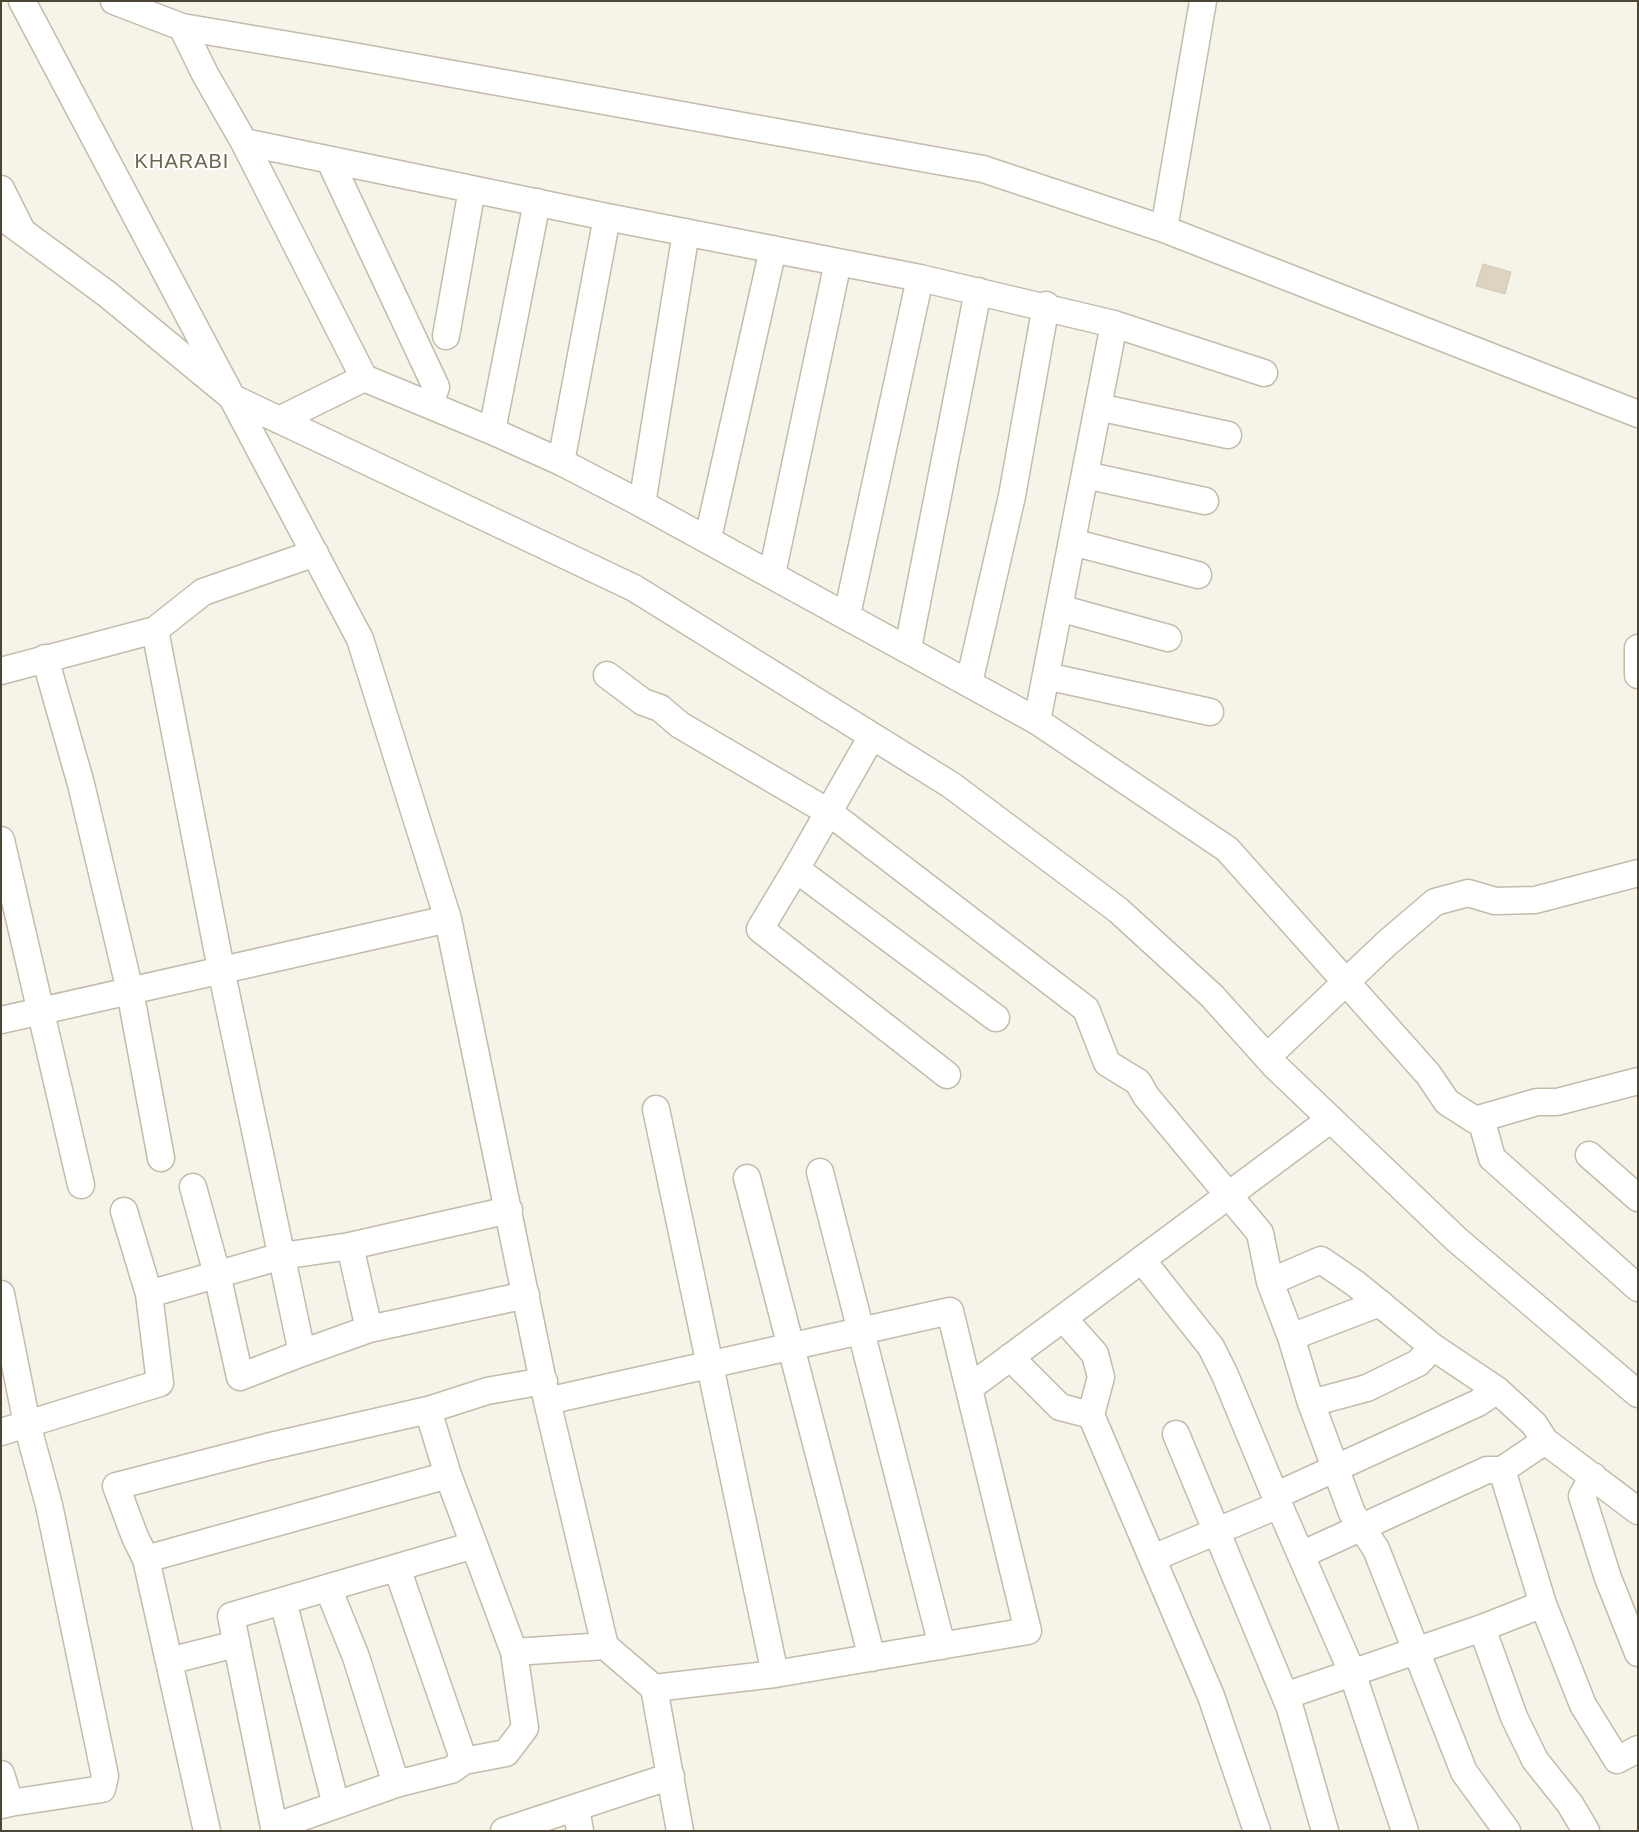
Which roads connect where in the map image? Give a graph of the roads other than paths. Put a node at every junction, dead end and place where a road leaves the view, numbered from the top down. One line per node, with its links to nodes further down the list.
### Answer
1 (22, 1): 23 (street)
2 (114, 1): 4 (street)
3 (1203, 1): 12 (street)
4 (182, 27): 5 (street); 12 (street)
5 (244, 142): 6 (street); 22 (street)
6 (330, 161): 8 (street); 24 (street)
7 (1, 189): 11 (street)
8 (472, 189): 9 (street); 20 (street)
9 (537, 202): 10 (street); 28 (street)
10 (607, 217): 13 (street); 30 (street)
11 (11, 223): 23 (street)
12 (1164, 229): 26 (street)
13 (686, 232): 14 (street); 33 (street)
14 (773, 249): 15 (street); 34 (street)
15 (838, 262): 16 (street); 37 (street)
16 (920, 278): 17 (street); 40 (street)
17 (978, 291): 18 (street); 43 (street)
18 (1046, 305): 19 (street); 50 (street)
19 (1114, 324): 21 (street); 25 (street)
20 (446, 336)
21 (1264, 374)
22 (364, 378): 24 (street); 27 (street)
23 (234, 398): 27 (street); 36 (street)
24 (430, 405): 28 (street)
25 (1098, 407): 29 (street); 31 (street)
26 (1638, 414)
27 (280, 420): 53 (street)
28 (492, 431): 30 (street)
29 (1228, 435)
30 (561, 462): 33 (street)
31 (1085, 475): 32 (street); 35 (street)
32 (1205, 501)
33 (642, 504): 34 (street)
34 (708, 538): 37 (street)
35 (1072, 542): 38 (street); 39 (street)
36 (314, 553): 41 (street); 58 (street)
37 (772, 574): 40 (street)
38 (1198, 574)
39 (1059, 608): 42 (street); 49 (street)
40 (847, 616): 43 (street)
41 (155, 630): 45 (street); 59 (street)
42 (1168, 638)
43 (908, 648): 50 (street)
44 (1638, 648): 48 (street)
45 (45, 658): 46 (street); 61 (street)
46 (1, 670)
47 (607, 675): 54 (street)
48 (1638, 675)
49 (1046, 676): 51 (street); 52 (street)
50 (970, 683): 52 (street)
51 (1210, 712)
52 (1037, 720): 60 (street)
53 (872, 736): 54 (street); 65 (street)
54 (830, 813): 56 (street); 77 (street)
55 (1, 840): 62 (street)
56 (796, 869): 63 (street); 66 (street)
57 (1638, 873): 60 (street)
58 (448, 919): 59 (street); 80 (street)
59 (221, 969): 61 (street); 82 (street)
60 (1346, 982): 65 (street); 70 (street)
61 (130, 991): 62 (street); 72 (street)
62 (40, 1011): 64 (street); 75 (street)
63 (996, 1018)
64 (1, 1020)
65 (1267, 1057): 69 (street)
66 (946, 1074)
67 (1638, 1081): 70 (street)
68 (656, 1109): 99 (street)
69 (1331, 1119): 77 (street); 103 (street)
70 (1481, 1119): 86 (street)
71 (1589, 1155): 78 (street)
72 (161, 1158)
73 (820, 1172): 93 (street)
74 (747, 1178): 95 (street)
75 (81, 1185)
76 (193, 1187): 84 (street)
77 (1229, 1195): 83 (street); 85 (street)
78 (1638, 1198)
79 (124, 1210): 88 (street)
80 (509, 1210): 81 (street); 89 (street)
81 (350, 1246): 82 (street); 92 (street)
82 (282, 1256): 84 (street); 97 (street)
83 (1142, 1260): 91 (street); 115 (street)
84 (217, 1274): 88 (street); 97 (street)
85 (1270, 1282): 90 (street); 94 (street)
86 (1638, 1288)
87 (1, 1294): 107 (street)
88 (149, 1294): 107 (street)
89 (526, 1295): 92 (street); 102 (street)
90 (1380, 1303): 94 (street); 96 (street)
91 (1063, 1318): 98 (street); 106 (street)
92 (369, 1329): 97 (street)
93 (861, 1331): 95 (street); 100 (street); 130 (street)
94 (1292, 1336): 104 (street)
95 (791, 1347): 99 (street); 134 (street)
96 (1433, 1347): 101 (street); 104 (street)
97 (302, 1353)
98 (1010, 1357): 100 (street); 106 (street)
99 (710, 1365): 102 (street); 137 (street)
100 (969, 1388): 130 (street)
101 (1497, 1390): 110 (street); 111 (street)
102 (545, 1391): 105 (street); 129 (street)
103 (1638, 1394)
104 (1311, 1403): 111 (street)
105 (428, 1410): 113 (street); 122 (street)
106 (1091, 1415): 121 (street)
107 (27, 1424): 108 (street); 145 (street)
108 (1, 1432)
109 (1176, 1434): 118 (street)
110 (1544, 1441): 112 (street); 114 (street)
111 (1335, 1469): 115 (street); 117 (street)
112 (1502, 1470): 117 (street); 126 (street)
113 (448, 1475): 119 (street); 122 (street)
114 (1593, 1476): 116 (street); 133 (street)
115 (1277, 1500): 118 (street); 120 (street)
116 (1638, 1511)
117 (1363, 1528): 120 (street); 131 (street)
118 (1215, 1532): 121 (street); 139 (street)
119 (474, 1546): 123 (street); 132 (street)
120 (1301, 1555): 136 (street)
121 (1152, 1558): 151 (street)
122 (146, 1559): 135 (street)
123 (397, 1568): 124 (street); 141 (street)
124 (328, 1588): 125 (street); 144 (street)
125 (283, 1601): 128 (street); 146 (street)
126 (1543, 1604): 127 (street); 140 (street)
127 (1482, 1628): 131 (street); 155 (street)
128 (236, 1644): 135 (street); 146 (street)
129 (605, 1646): 132 (street); 138 (street)
130 (942, 1646): 134 (street)
131 (1416, 1650): 136 (street); 154 (street)
132 (514, 1652): 141 (street)
133 (1638, 1653)
134 (872, 1658): 137 (street)
135 (169, 1661): 148 (street)
136 (1352, 1672): 139 (street); 153 (street)
137 (775, 1674): 138 (street)
138 (654, 1688): 143 (street)
139 (1285, 1696): 152 (street)
140 (1638, 1749)
141 (464, 1761): 144 (street)
142 (1, 1774): 145 (street)
143 (671, 1776): 147 (street); 150 (street)
144 (396, 1784): 146 (street)
145 (6, 1804)
146 (336, 1805)
147 (578, 1819): 149 (street)
148 (207, 1831)
149 (504, 1831)
150 (680, 1831)
151 (1257, 1831)
152 (1326, 1831)
153 (1405, 1831)
154 (1508, 1831)
155 (1586, 1831)

